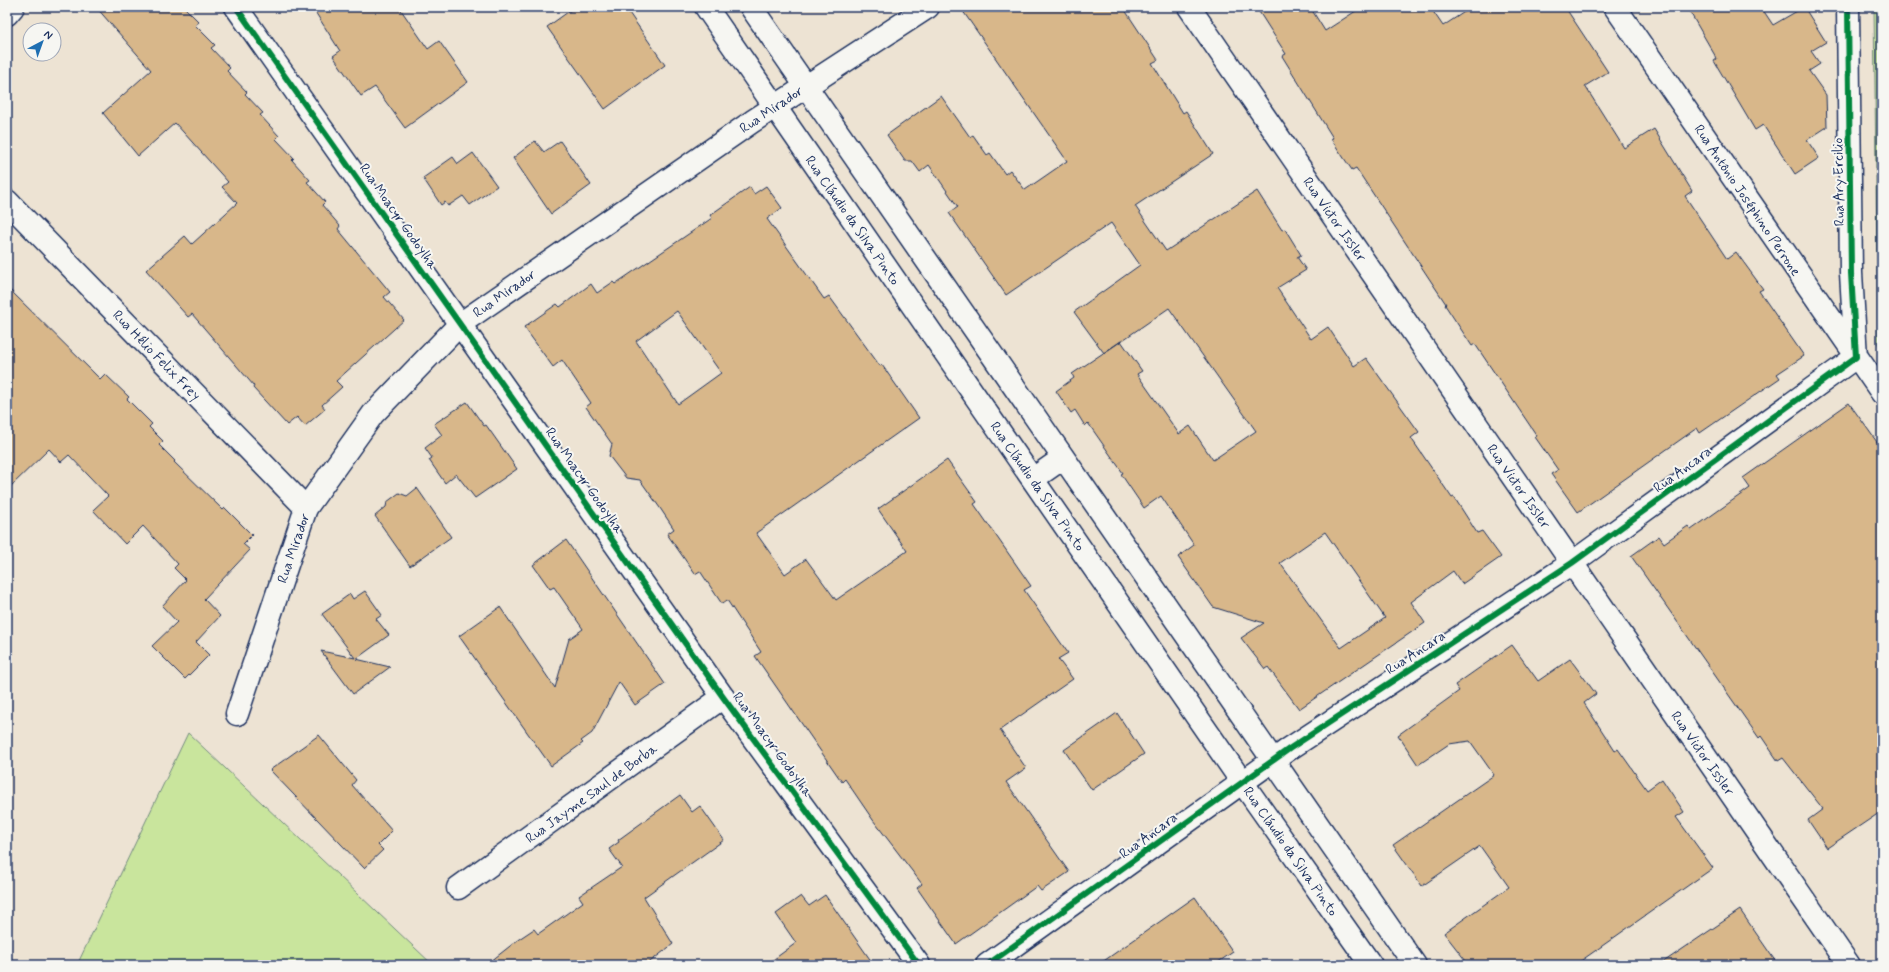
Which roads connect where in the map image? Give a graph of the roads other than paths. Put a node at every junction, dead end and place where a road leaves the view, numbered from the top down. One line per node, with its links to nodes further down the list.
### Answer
1 (13, 7): 9 (street)
2 (236, 7): 13 (street, Rua Moacyr Godoylha)
3 (706, 7): 11 (street, Rua Cláudio da Silva Pinto)
4 (751, 7): 10 (street)
5 (928, 7): 10 (street, Rua Mirador)
6 (1190, 7): 19 (street, Rua Victor Issler)
7 (1616, 7): 14 (street, Rua Antônio Joséphino Perrone)
8 (1848, 7): 14 (street, Rua Ary Ercilio)
9 (7, 14)
10 (805, 86): 11 (street, Rua Mirador); 16 (street)
11 (775, 106): 13 (street, Rua Mirador); 17 (street, Rua Cláudio da Silva Pinto)
12 (7, 201): 18 (street, Rua Hélio Felix Frey)
13 (460, 324): 18 (street, Rua Mirador); 20 (street, Rua Moacyr Godoylha)
14 (1856, 357): 15 (street, Rua Antônio Joséphino Perrone); 19 (street, Rua Ancara)
15 (1882, 393)
16 (1063, 458): 17 (street); 22 (street)
17 (1033, 479): 23 (street, Rua Cláudio da Silva Pinto)
18 (306, 508): 21 (street, Rua Mirador)
19 (1572, 563): 22 (street, Rua Ancara); 29 (street, Rua Victor Issler)
20 (723, 697): 24 (street, Rua Jayme Saul de Borba); 25 (street, Rua Moacyr Godoylha)
21 (237, 714)
22 (1272, 761): 23 (street, Rua Ancara); 28 (street)
23 (1242, 782): 26 (street, Rua Ancara); 27 (street, Rua Cláudio da Silva Pinto)
24 (458, 888)
25 (919, 965)
26 (987, 965)
27 (1371, 965)
28 (1415, 965)
29 (1849, 965)

